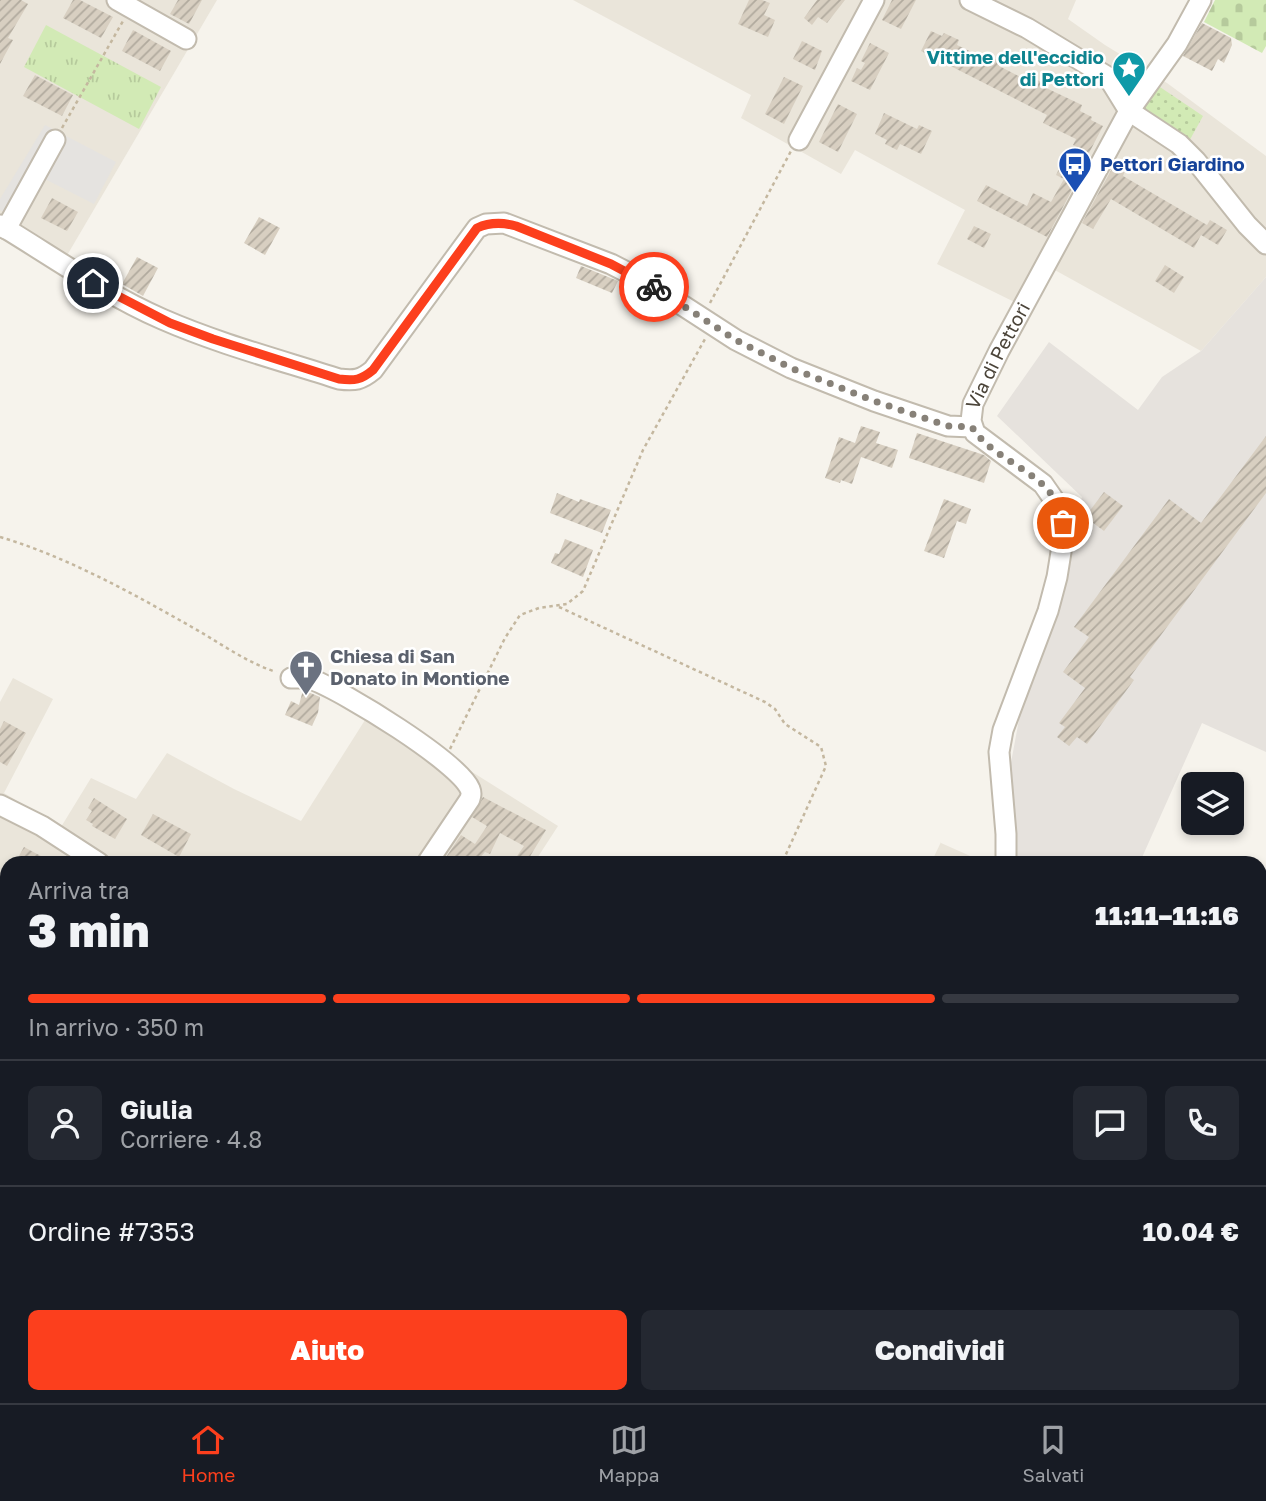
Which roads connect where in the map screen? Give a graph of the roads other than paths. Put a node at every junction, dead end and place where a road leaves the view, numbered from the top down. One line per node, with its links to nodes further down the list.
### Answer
1 (873, 0): 10 (street)
2 (970, 0): 7 (street)
3 (1201, 0): 6 (street, Via di Pettori)
4 (124, 4): 5 (street)
5 (186, 39)
6 (1149, 82): 7 (street); 8 (street, Via di Pettori)
7 (1117, 90): 8 (street)
8 (1129, 111): 12 (street); 13 (street, Via di Pettori)
9 (55, 139): 11 (street)
10 (799, 139)
11 (3, 227): 13 (street)
12 (1266, 244)
13 (972, 427): 18 (street, Via di Pettori)
14 (291, 678): 17 (street)
15 (0, 805): 16 (street)
16 (88, 856)
17 (432, 856)
18 (1006, 856)

